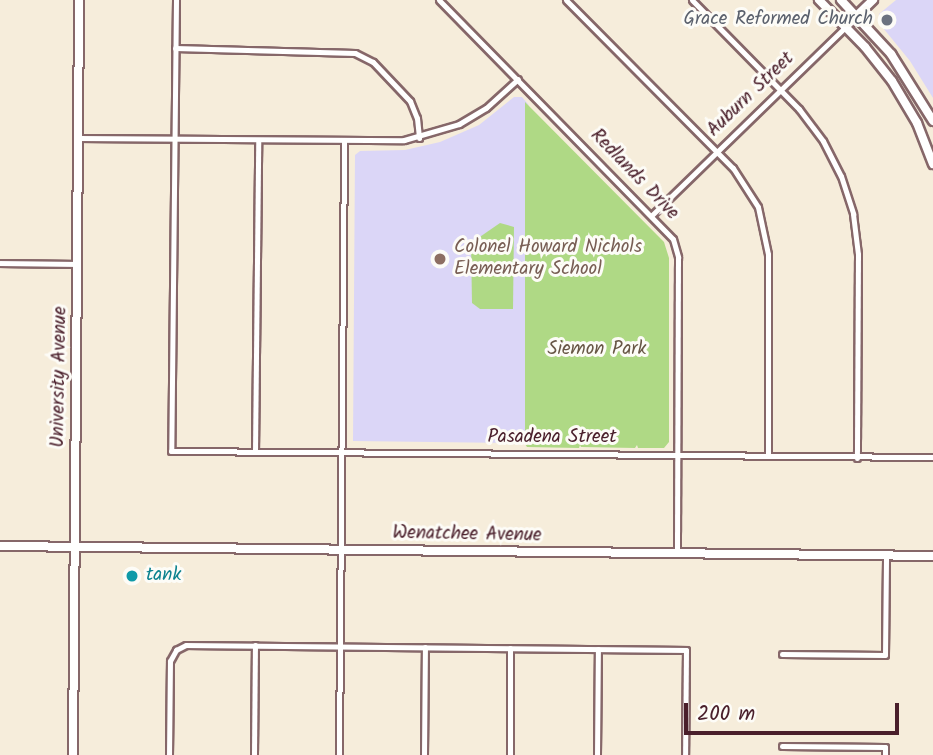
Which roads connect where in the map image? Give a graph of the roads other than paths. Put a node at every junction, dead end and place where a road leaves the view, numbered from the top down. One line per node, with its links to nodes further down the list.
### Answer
1 (79, 0): 15 (street, University Avenue)
2 (176, 0): 11 (street)
3 (439, 0): 12 (street, Redlands Drive)
4 (566, 0): 20 (street)
5 (692, 0): 13 (street)
6 (819, 0): 10 (street)
7 (841, 0): 9 (street)
8 (873, 0): 9 (street, Auburn Street)
9 (857, 16): 10 (street, Auburn Street); 14 (street)
10 (845, 27): 13 (street, Auburn Street); 21 (street)
11 (175, 48): 16 (street); 17 (street)
12 (518, 79): 17 (street); 22 (street, Redlands Drive)
13 (779, 88): 20 (street, Auburn Street); 30 (street)
14 (933, 121)
15 (78, 138): 16 (street); 24 (street, University Avenue)
16 (173, 138): 18 (street); 25 (street, Pasadena Street)
17 (419, 138): 19 (street)
18 (258, 140): 19 (street); 25 (street)
19 (344, 141): 26 (street)
20 (716, 151): 22 (street, Auburn Street); 28 (street)
21 (933, 164)
22 (652, 215): 27 (street, Redlands Drive)
23 (0, 264): 24 (street)
24 (77, 264): 32 (street, University Avenue)
25 (255, 452): 26 (street, Pasadena Street)
26 (342, 452): 27 (street, Pasadena Street); 33 (street)
27 (677, 455): 28 (street, Pasadena Street); 34 (street, Redlands Drive)
28 (768, 457): 30 (street, Pasadena Street)
29 (933, 457): 30 (street, Pasadena Street)
30 (857, 458)
31 (0, 545): 32 (street, Wenatchee Avenue)
32 (75, 546): 33 (street, Wenatchee Avenue); 44 (street, University Avenue)
33 (341, 549): 34 (street, Wenatchee Avenue); 38 (street)
34 (677, 553): 35 (street, Wenatchee Avenue)
35 (886, 555): 36 (street, Wenatchee Avenue); 42 (street)
36 (933, 556)
37 (255, 645): 38 (street); 45 (street); 46 (street)
38 (340, 646): 39 (street); 47 (street)
39 (425, 647): 40 (street); 48 (street)
40 (510, 648): 41 (street); 49 (street)
41 (598, 649): 50 (street); 51 (street)
42 (782, 654)
43 (782, 746): 52 (street)
44 (73, 755)
45 (169, 755)
46 (254, 755)
47 (339, 755)
48 (424, 755)
49 (510, 755)
50 (597, 755)
51 (685, 755)
52 (885, 755)

